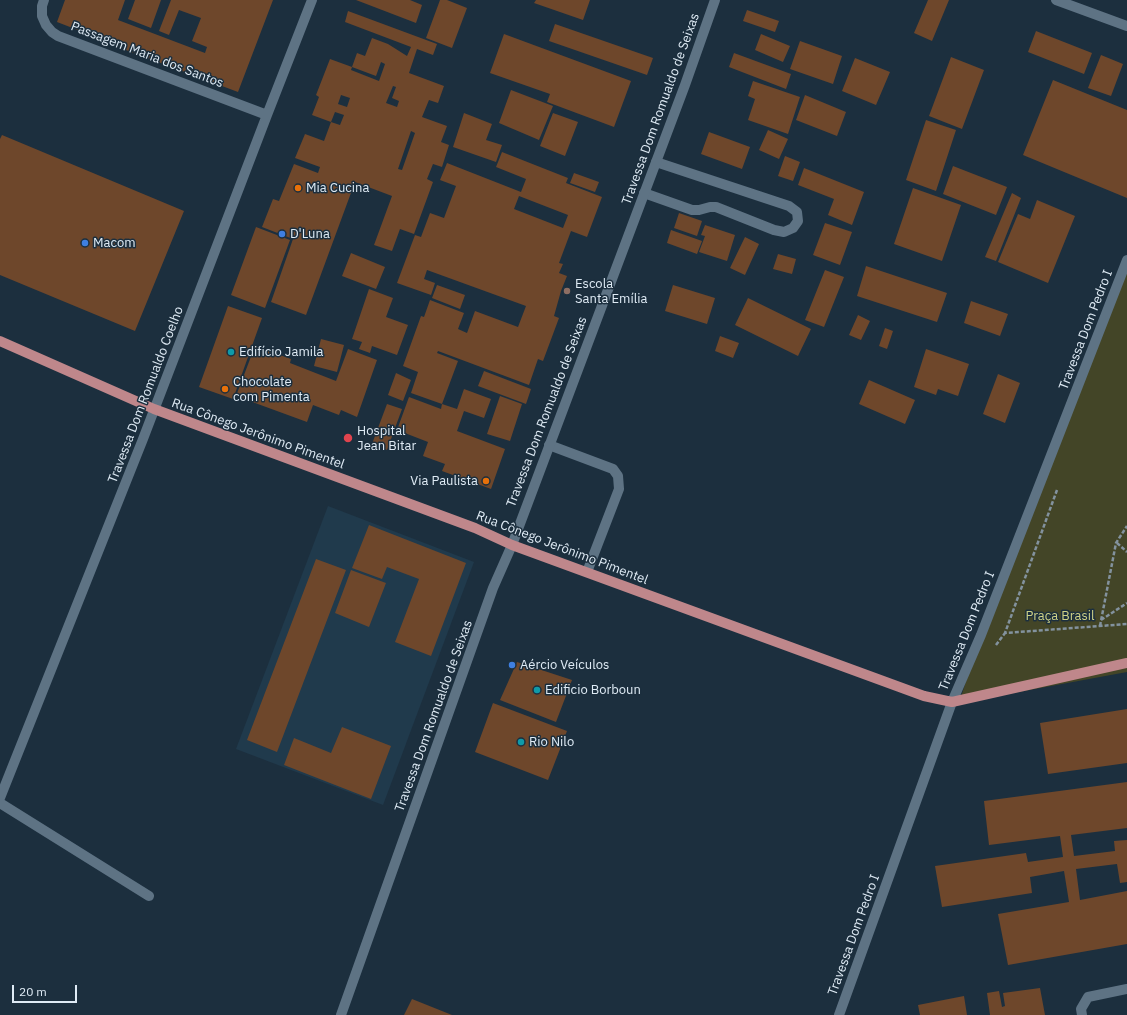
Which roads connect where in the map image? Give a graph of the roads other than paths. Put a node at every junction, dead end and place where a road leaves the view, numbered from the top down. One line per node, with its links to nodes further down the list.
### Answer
1 (44, 0): 6 (street, Passagem Maria dos Santos)
2 (312, 0): 6 (street, Travessa Dom Romualdo Coelho)
3 (715, 0): 7 (street, Travessa Dom Romualdo de Seixas)
4 (1056, 0): 5 (street)
5 (1127, 26)
6 (267, 114): 11 (street, Travessa Dom Romualdo Coelho)
7 (656, 162): 8 (street, Travessa Dom Romualdo de Seixas); 8 (street)
8 (644, 193): 12 (street, Travessa Dom Romualdo de Seixas)
9 (1127, 260): 16 (street, Travessa Dom Pedro I)
10 (0, 341): 11 (main road, Rua Cônego Jerônimo Pimentel)
11 (154, 409): 13 (main road, Rua Cônego Jerônimo Pimentel); 17 (street, Travessa Dom Romualdo Coelho)
12 (549, 445): 13 (street, Travessa Dom Romualdo de Seixas); 14 (street)
13 (512, 545): 14 (main road, Rua Cônego Jerônimo Pimentel); 21 (street, Travessa Dom Romualdo de Seixas)
14 (587, 572): 16 (main road, Rua Cônego Jerônimo Pimentel)
15 (1127, 663): 16 (main road, Rua Cônego Jerônimo Pimentel)
16 (952, 702): 22 (street, Travessa Dom Pedro I)
17 (0, 798)
18 (0, 804): 19 (street)
19 (149, 896)
20 (1127, 989): 23 (street)
21 (340, 1015)
22 (839, 1015)
23 (1082, 1015)

